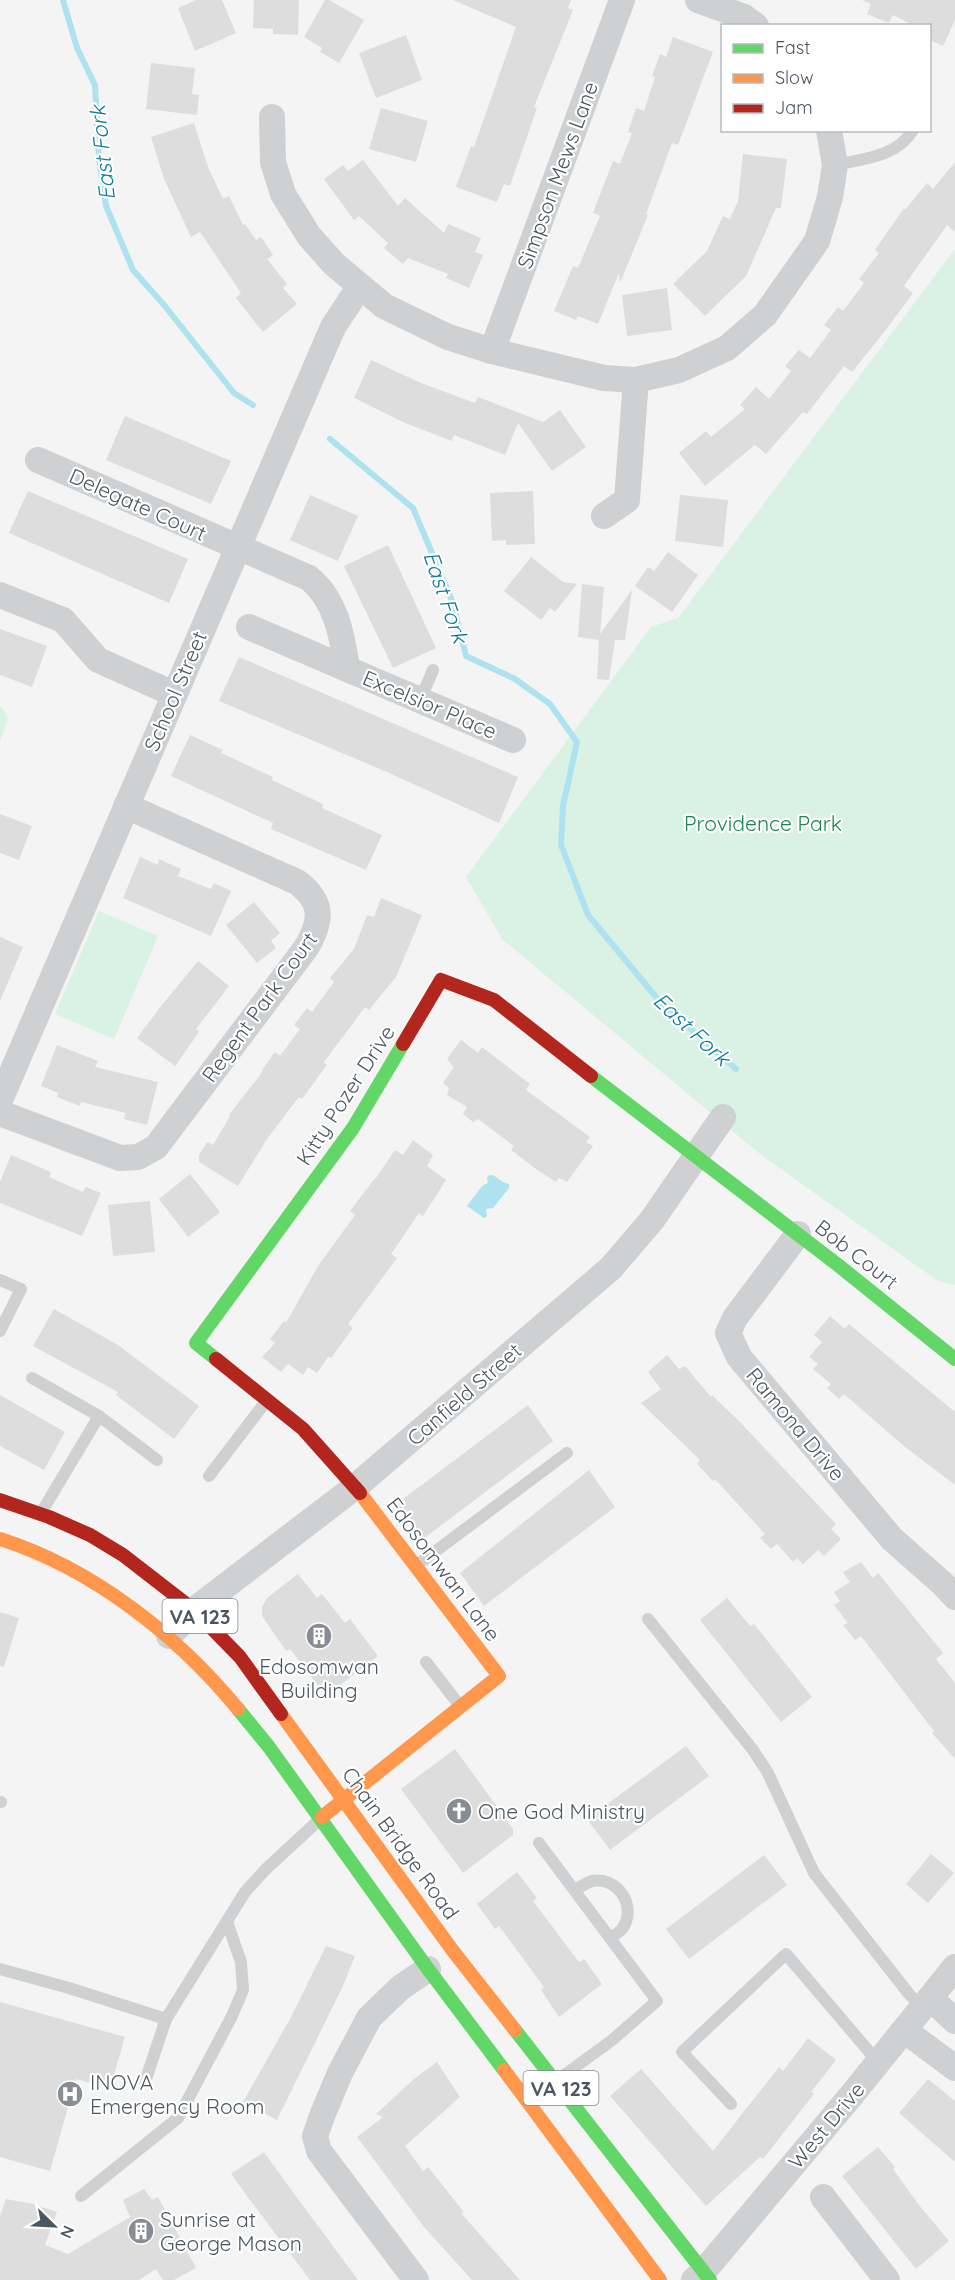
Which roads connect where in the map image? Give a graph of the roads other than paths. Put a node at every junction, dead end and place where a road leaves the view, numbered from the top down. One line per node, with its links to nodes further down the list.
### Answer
1 (622, 0): 9 (street, Simpson Mews Lane)
2 (698, 0): 3 (street)
3 (753, 24)
4 (272, 117): 8 (street)
5 (829, 132): 7 (street)
6 (911, 132): 7 (lane)
7 (835, 165): 10 (street)
8 (360, 286): 9 (street); 13 (street, School Street)
9 (492, 351): 10 (street)
10 (636, 380): 12 (street)
11 (38, 460): 13 (street, Delegate Court)
12 (604, 516)
13 (237, 548): 16 (street, Excelsior Place); 18 (street, School Street)
14 (0, 595): 18 (street)
15 (249, 627): 16 (street, Excelsior Place)
16 (347, 668): 19 (street, Excelsior Place)
17 (433, 670): 19 (lane)
18 (174, 694): 21 (street, School Street)
19 (420, 700): 20 (street, Excelsior Place)
20 (513, 740)
21 (126, 807): 22 (street, School Street); 23 (street, Regent Park Court)
22 (0, 1100)
23 (0, 1113)
24 (723, 1117): 25 (street, Canfield Street)
25 (698, 1157): 26 (main road, Kitty Pozer Drive); 32 (main road, Kitty Pozer Drive); 37 (street, Canfield Street)
26 (732, 1184): 27 (main road, Bob Court)
27 (798, 1234): 30 (main road, Bob Court); 42 (street, Ramona Drive)
28 (0, 1280): 29 (lane)
29 (0, 1331)
30 (955, 1359)
31 (32, 1378): 33 (lane)
32 (268, 1399): 36 (lane); 37 (main road, Kitty Pozer Drive)
33 (99, 1416): 35 (lane); 39 (lane)
34 (567, 1453): 41 (lane)
35 (157, 1460)
36 (209, 1476)
37 (355, 1487): 41 (main road, Edosomwan Lane); 43 (street, Canfield Street)
38 (0, 1500): 39 (main road, Chain Bridge Road / VA 123)
39 (41, 1514): 43 (main road, Chain Bridge Road / VA 123)
40 (0, 1539): 45 (main road, VA 123)
41 (415, 1566): 47 (main road, Edosomwan Lane)
42 (955, 1597)
43 (194, 1610): 45 (street, Canfield Street); 48 (main road, Chain Bridge Road / VA 123)
44 (648, 1619): 57 (lane)
45 (169, 1636): 49 (main road, VA 123)
46 (426, 1662): 47 (lane)
47 (461, 1706): 48 (main road)
48 (344, 1799): 49 (main road); 63 (main road, Chain Bridge Road / VA 123)
49 (320, 1819): 52 (lane); 56 (main road, VA 123)
50 (539, 1843): 51 (lane)
51 (574, 1890): 53 (lane); 53 (lane)
52 (227, 1922): 58 (lane); 66 (lane)
53 (610, 1938): 63 (lane)
54 (955, 1967): 57 (street, West Drive)
55 (0, 1969): 58 (lane)
56 (428, 1969): 69 (street); 70 (main road, VA 123)
57 (926, 2003): 59 (street); 60 (street, West Drive)
58 (166, 2019): 64 (lane)
59 (955, 2021)
60 (904, 2030): 61 (street, West Drive); 62 (street)
61 (878, 2062): 65 (lane); 68 (street, West Drive)
62 (955, 2068)
63 (556, 2081): 68 (main road, Chain Bridge Road / VA 123)
64 (145, 2082)
65 (731, 2104)
66 (81, 2196)
67 (822, 2197): 71 (street)
68 (702, 2277)
69 (414, 2279)
70 (660, 2280)
71 (886, 2280)

